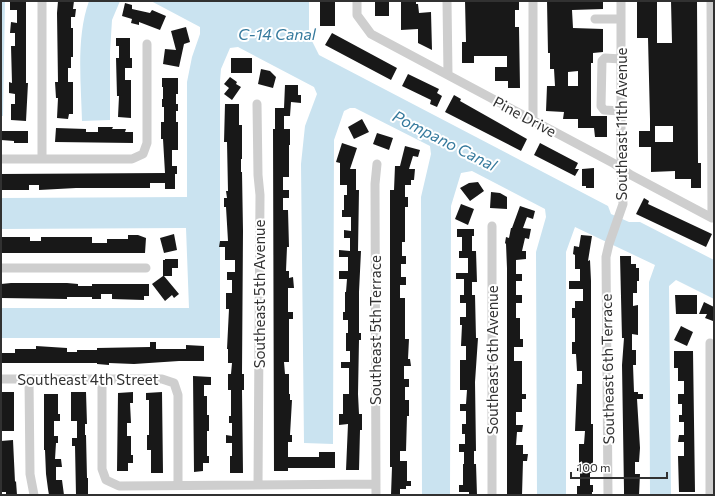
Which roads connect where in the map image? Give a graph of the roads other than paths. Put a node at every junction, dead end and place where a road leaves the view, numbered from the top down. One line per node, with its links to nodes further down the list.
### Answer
1 (42, 1): 16 (street)
2 (357, 1): 11 (street, Pine Drive)
3 (447, 1): 11 (street)
4 (533, 1): 14 (street)
5 (621, 1): 8 (street, Southeast 11th Avenue)
6 (711, 1): 18 (street, Pine Drive)
7 (595, 19): 8 (street)
8 (621, 19): 10 (street, Southeast 11th Avenue)
9 (147, 44): 16 (street)
10 (621, 59): 13 (street, Southeast 11th Avenue); 13 (street)
11 (448, 75): 14 (street, Pine Drive)
12 (257, 104): 29 (street, Southeast 5th Avenue)
13 (621, 111): 18 (street, Southeast 11th Avenue)
14 (533, 120): 18 (street, Pine Drive)
15 (1, 159): 16 (street)
16 (42, 159)
17 (377, 164): 27 (street, Southeast 5th Terrace)
18 (621, 169): 20 (street, Southeast 11th Avenue)
19 (492, 226): 32 (street, Southeast 6th Avenue)
20 (609, 244): 33 (street, Southeast 6th Terrace)
21 (1, 268): 22 (street)
22 (146, 268)
23 (710, 343): 34 (street)
24 (1, 379): 25 (street, Southeast 4th Street)
25 (29, 379): 26 (street, Southeast 4th Street); 30 (street)
26 (102, 379): 28 (street); 28 (street, Southeast 4th Street)
27 (376, 484): 29 (street); 31 (street, Southeast 5th Terrace)
28 (178, 485): 29 (street)
29 (258, 485)
30 (34, 495)
31 (376, 495)
32 (492, 495)
33 (608, 495)
34 (710, 495)

